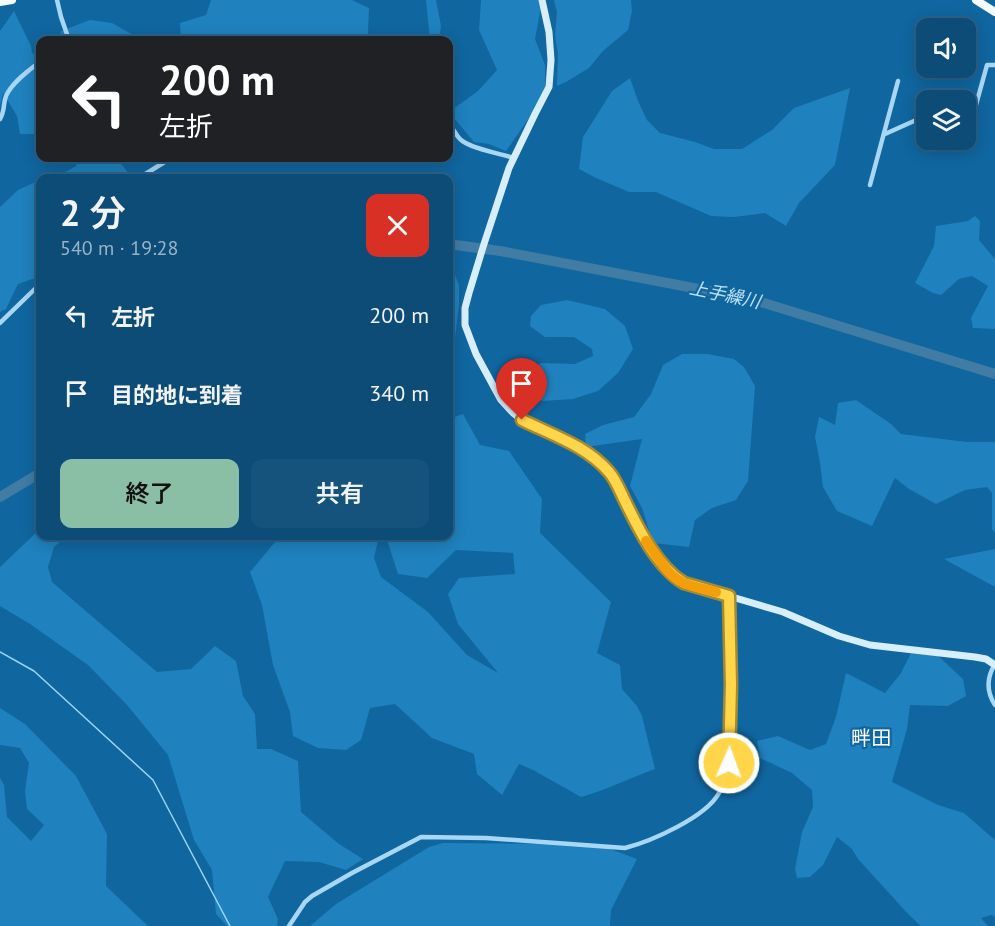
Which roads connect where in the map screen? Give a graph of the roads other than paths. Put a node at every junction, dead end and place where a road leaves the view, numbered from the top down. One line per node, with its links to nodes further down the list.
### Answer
1 (12, 0): 5 (main road)
2 (57, 0): 7 (street)
3 (542, 0): 16 (street)
4 (976, 0): 6 (main road)
5 (0, 2)
6 (995, 12)
7 (68, 36)
8 (36, 65): 12 (street)
9 (995, 65): 11 (street)
10 (898, 81): 15 (street)
11 (976, 105)
12 (0, 119)
13 (916, 121): 15 (street)
14 (453, 127): 16 (street)
15 (884, 134): 19 (street)
16 (514, 158): 22 (street)
17 (165, 162): 18 (street)
18 (145, 174)
19 (870, 185)
20 (36, 288): 21 (street)
21 (0, 323)
22 (729, 596): 23 (street); 25 (street)
23 (995, 664): 24 (street)
24 (995, 705)
25 (289, 926)

